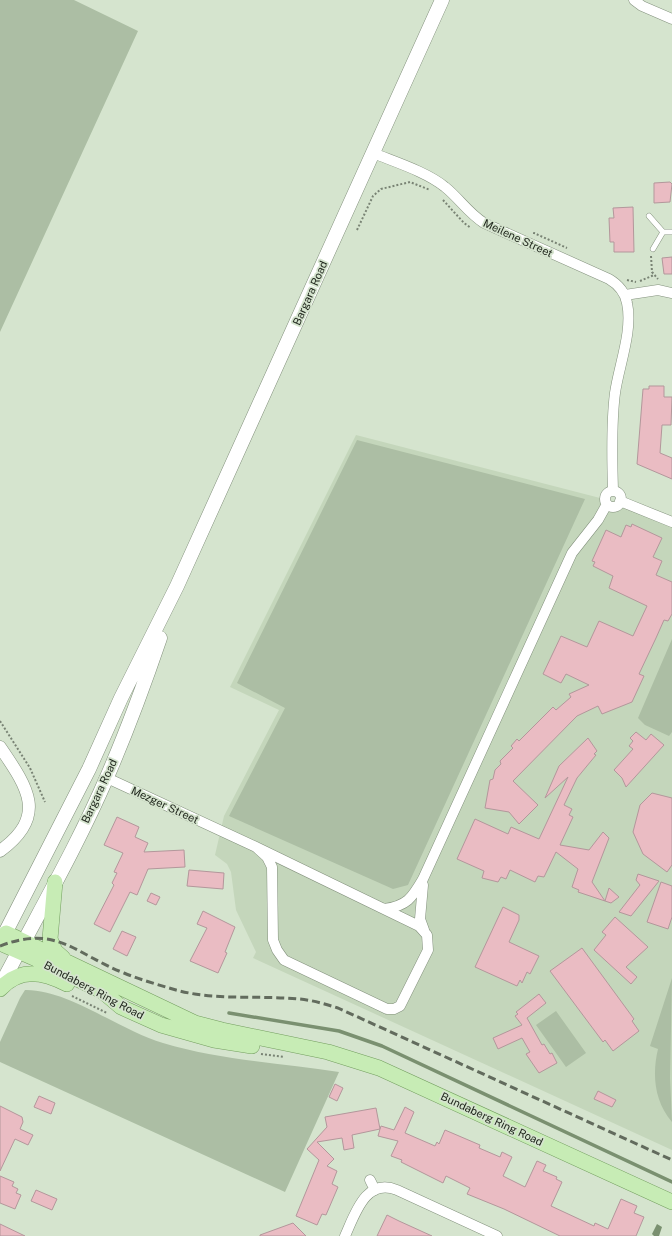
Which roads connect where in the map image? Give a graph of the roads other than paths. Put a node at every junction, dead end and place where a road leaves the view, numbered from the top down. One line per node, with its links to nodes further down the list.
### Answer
1 (442, 0): 4 (main road, Bargara Road)
2 (634, 0): 3 (street)
3 (672, 20)
4 (373, 153): 10 (street, Meilene Street); 15 (main road, Bargara Road)
5 (649, 216): 6 (lane)
6 (663, 232): 7 (lane); 8 (lane)
7 (672, 232)
8 (653, 249)
9 (672, 294): 10 (street)
10 (625, 295): 11 (street)
11 (613, 490): 12 (street); 13 (street)
12 (620, 501): 13 (street); 14 (street)
13 (607, 504): 23 (street)
14 (672, 522)
15 (178, 586): 17 (main road, Bargara Road); 18 (main road, Bargara Road)
16 (0, 747): 19 (street)
17 (90, 769): 18 (main road); 27 (main road, Bargara Road)
18 (107, 778): 21 (street, Mezger Street); 24 (main road, Bargara Road)
19 (27, 798): 20 (street); 22 (street)
20 (0, 843)
21 (256, 847): 25 (street, Mezger Street); 26 (street)
22 (0, 851)
23 (423, 879): 25 (street); 26 (street)
24 (55, 882): 28 (main road, Bargara Road); 29 (main road)
25 (384, 909): 26 (street, Mezger Street)
26 (425, 931)
27 (1, 937): 28 (main road, Bundaberg Ring Road)
28 (22, 946): 29 (main road, Bundaberg Ring Road); 30 (main road, Bargara Road); 31 (main road, Bundaberg Ring Road)
29 (66, 961): 32 (main road, Bundaberg Ring Road)
30 (0, 988): 31 (main road)
31 (116, 1011): 32 (main road, Bundaberg Ring Road)
32 (308, 1048): 35 (main road, Bundaberg Ring Road)
33 (370, 1180): 34 (street)
34 (375, 1190): 36 (street); 37 (street)
35 (672, 1202)
36 (345, 1236)
37 (497, 1236)

